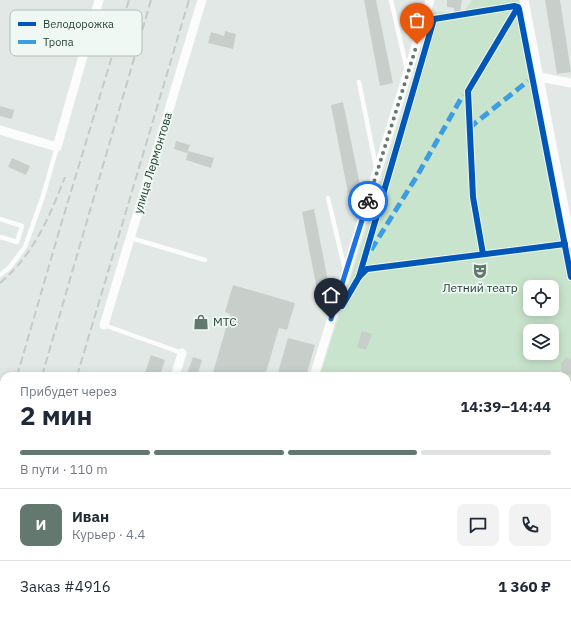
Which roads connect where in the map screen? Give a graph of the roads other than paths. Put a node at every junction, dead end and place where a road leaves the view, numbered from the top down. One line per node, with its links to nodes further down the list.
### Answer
1 (98, 0): 6 (street)
2 (202, 0): 19 (street, улица Лермонтова)
3 (391, 0): 8 (lane)
4 (430, 0): 8 (street)
5 (524, 0): 9 (street)
6 (95, 10)
7 (82, 56): 13 (street)
8 (407, 74): 14 (street)
9 (539, 77): 11 (street); 16 (street)
10 (359, 82): 14 (lane)
11 (571, 83)
12 (0, 130): 13 (street)
13 (57, 147): 23 (lane)
14 (378, 172): 22 (street)
15 (328, 198): 22 (lane)
16 (566, 198): 20 (street)
17 (0, 220): 18 (lane)
18 (0, 237)
19 (130, 238): 21 (lane); 24 (street, улица Лермонтова)
20 (571, 243)
21 (205, 260)
22 (345, 272): 27 (street)
23 (0, 275)
24 (104, 325): 25 (lane)
25 (182, 353): 26 (street)
26 (176, 372)
27 (315, 372)

